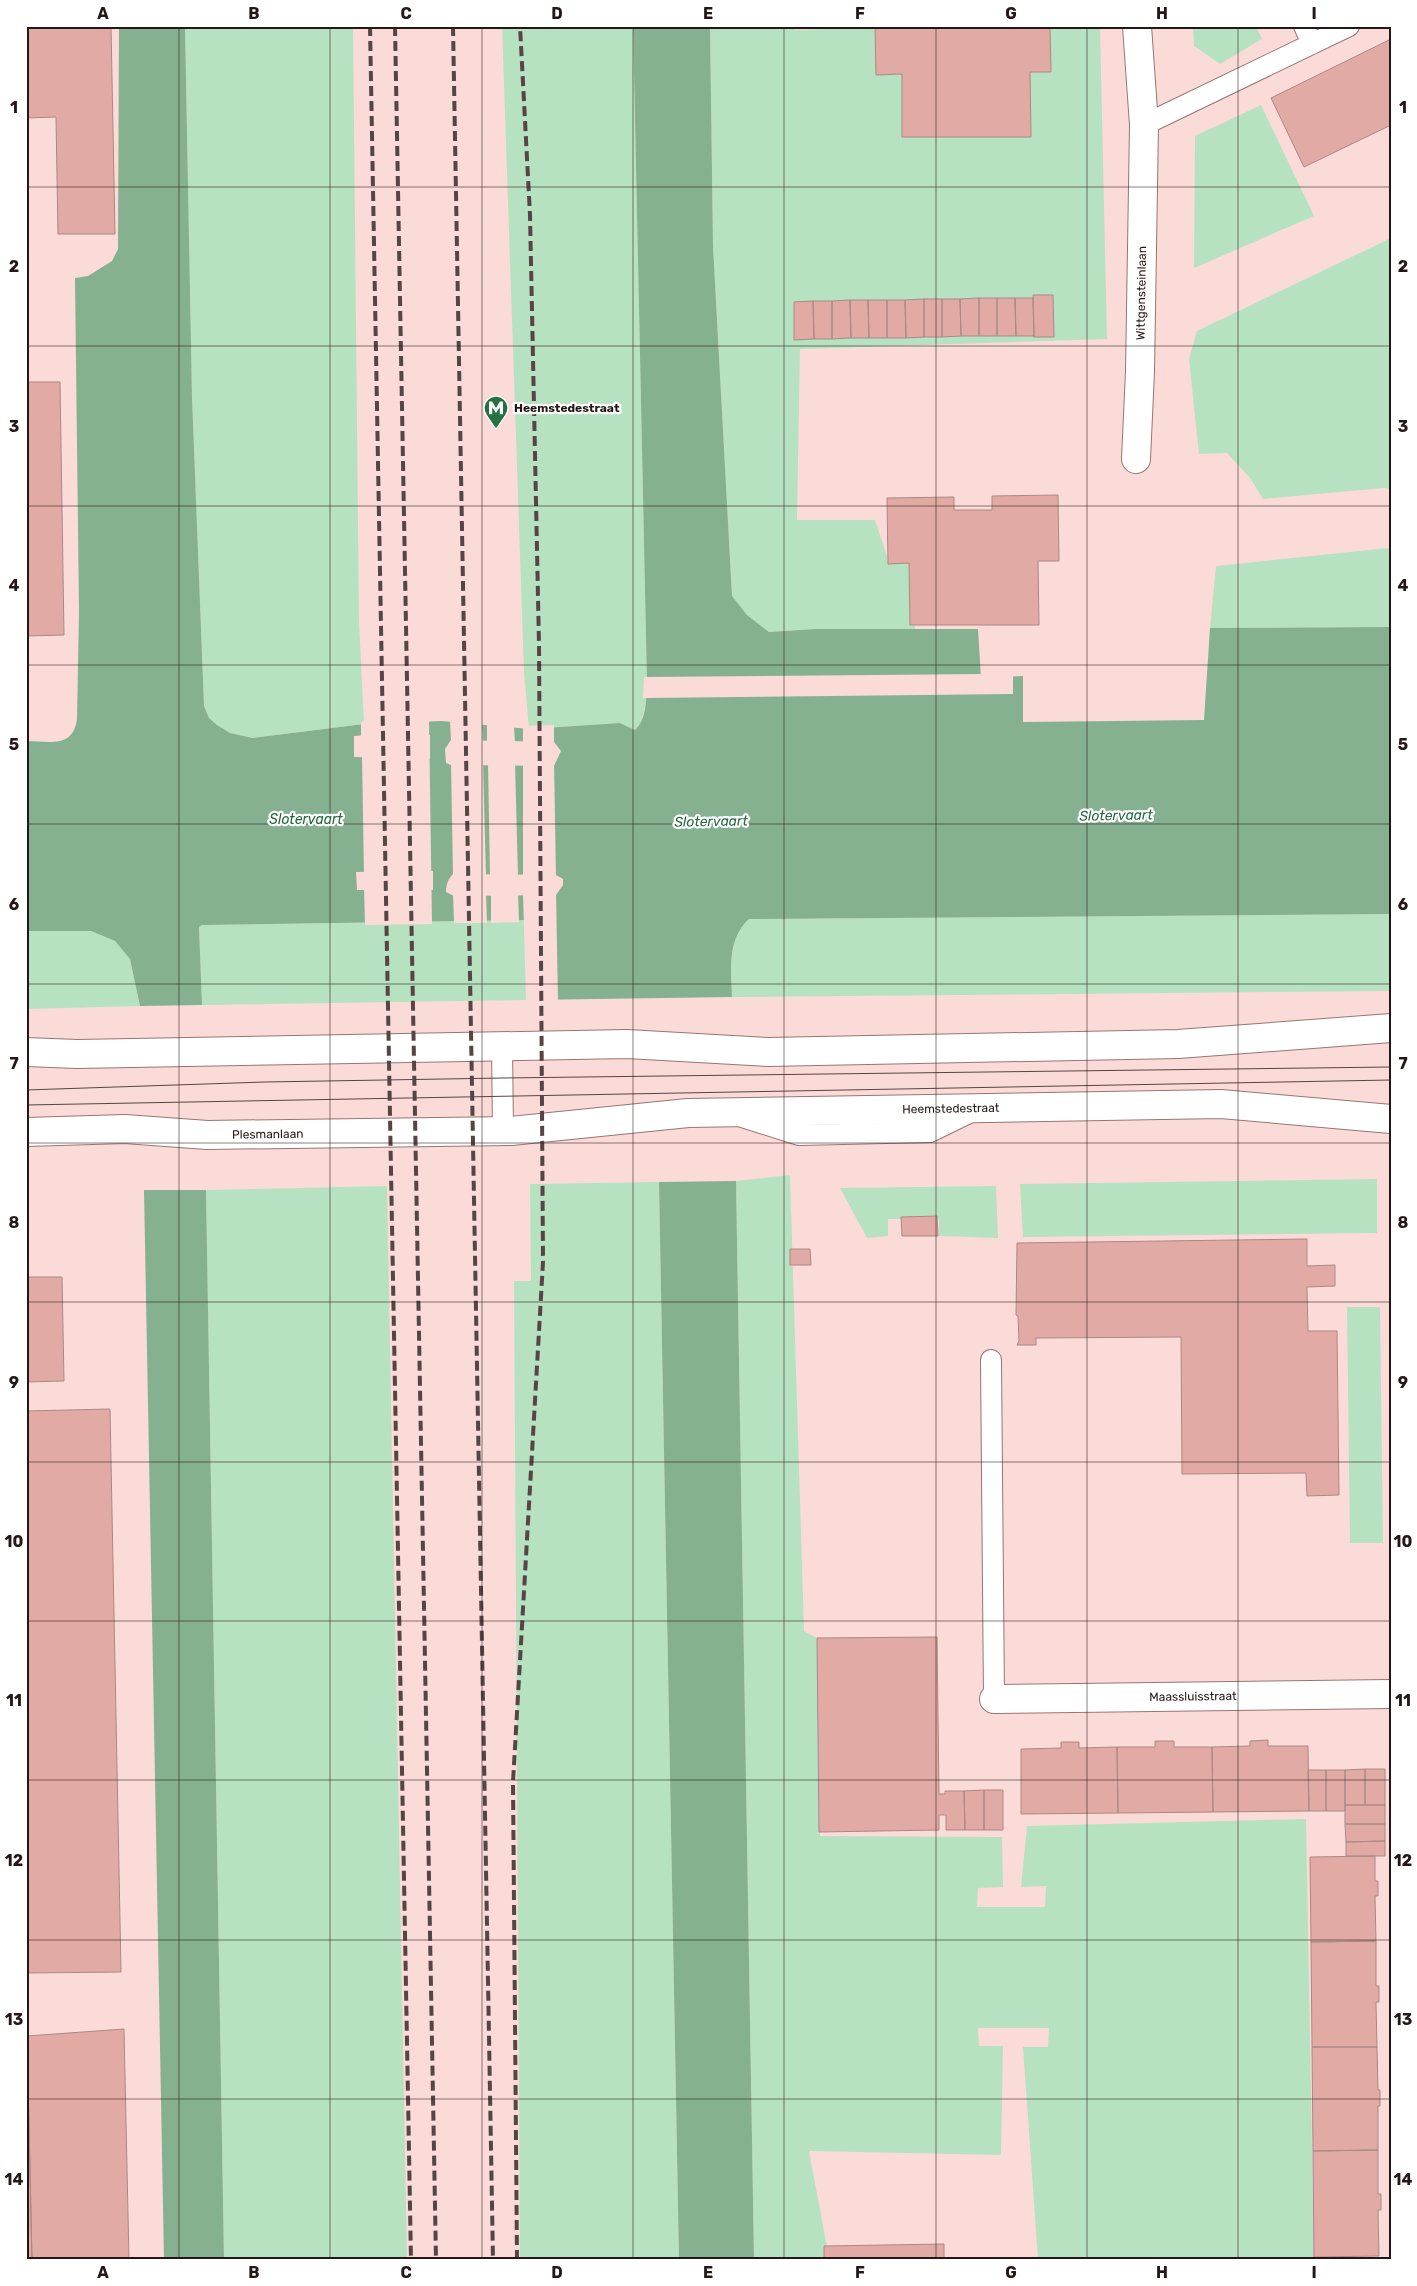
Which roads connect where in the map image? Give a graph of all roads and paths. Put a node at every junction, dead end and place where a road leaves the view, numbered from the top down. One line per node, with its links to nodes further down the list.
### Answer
1 (1137, 26): 4 (street, Wittgensteinlaan)
2 (1349, 26): 3 (lane)
3 (1308, 35): 4 (lane)
4 (1144, 126): 5 (street, Wittgensteinlaan)
5 (1136, 459)
6 (1391, 1028): 7 (street)
7 (506, 1046): 8 (street); 10 (lane)
8 (26, 1052)
9 (1391, 1119): 10 (street, Heemstedestraat)
10 (507, 1131): 11 (street, Plesmanlaan)
11 (26, 1132)
12 (991, 1360): 14 (lane)
13 (1391, 1694): 14 (street, Maassluisstraat)
14 (994, 1699)

